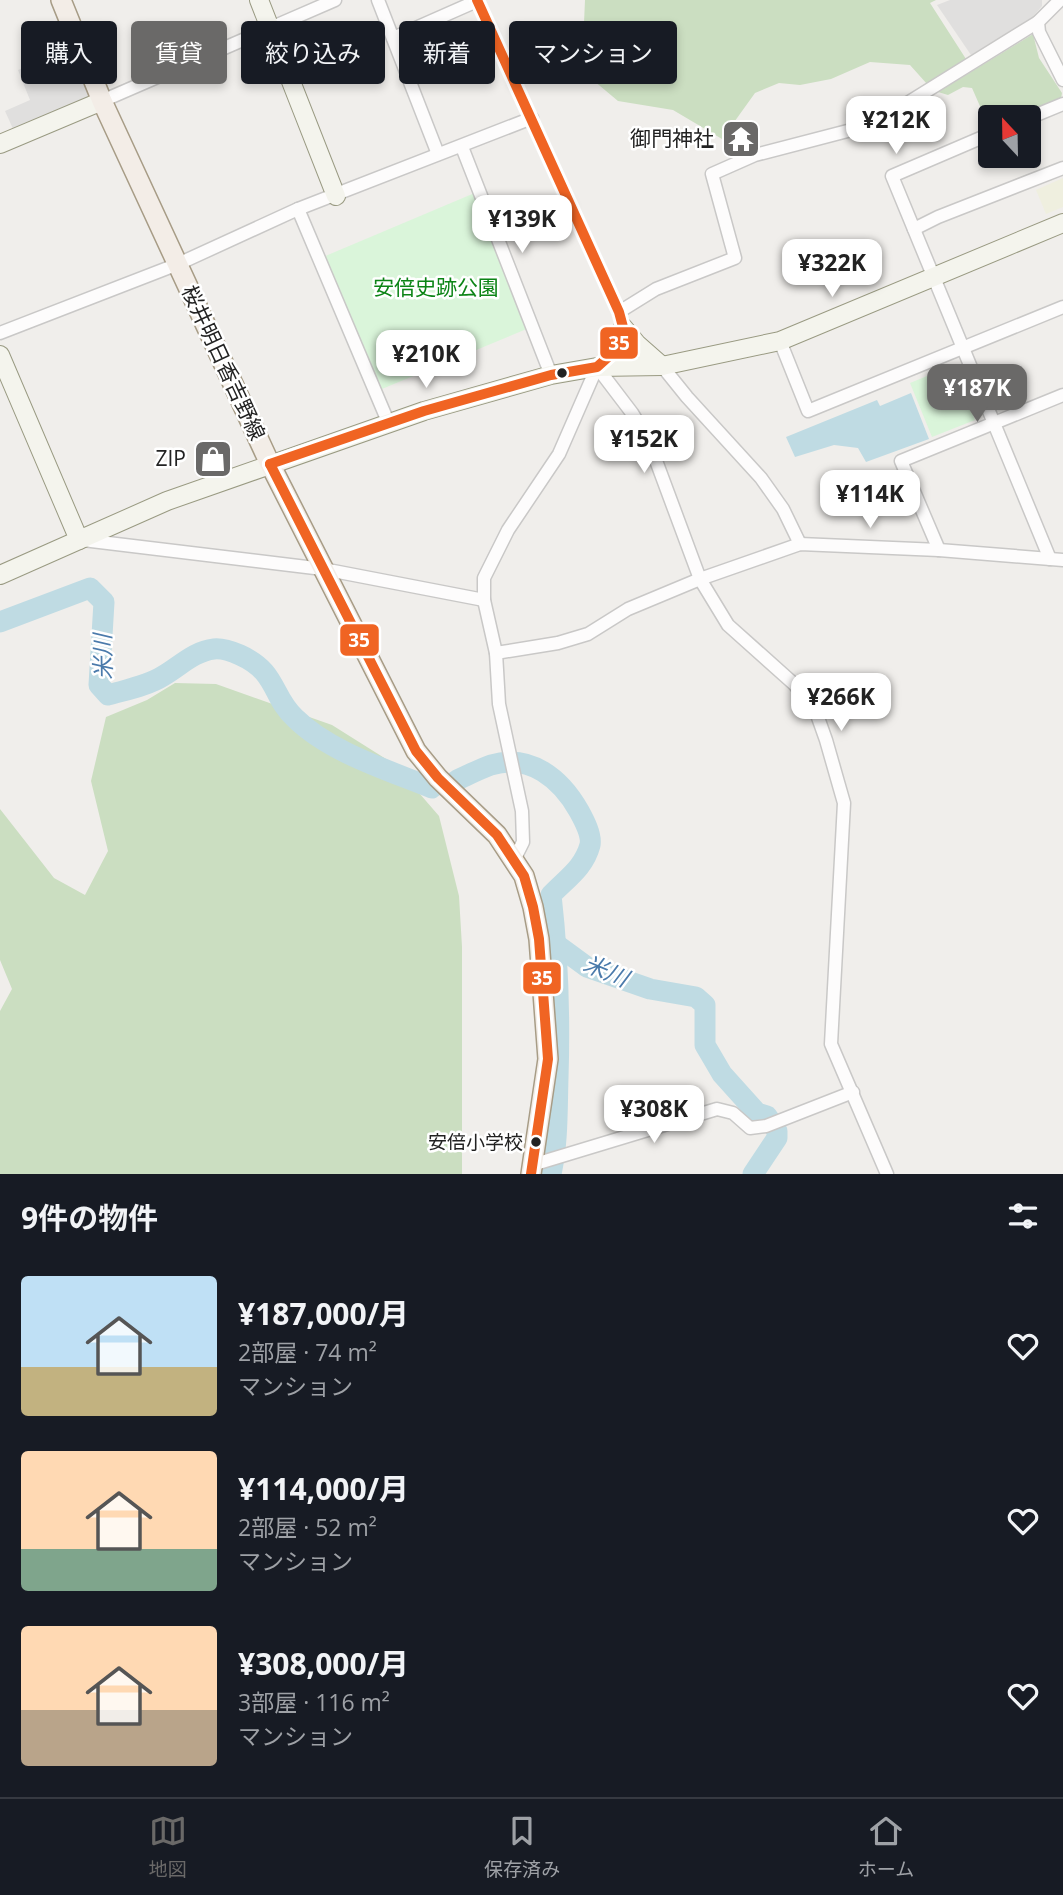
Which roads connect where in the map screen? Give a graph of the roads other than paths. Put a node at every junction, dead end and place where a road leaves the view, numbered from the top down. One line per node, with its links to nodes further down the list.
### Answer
1 (61, 0): 14 (main road, 桜井明日香吉野線)
2 (259, 0): 7 (street)
3 (335, 0): 8 (street)
4 (379, 0): 10 (street)
5 (477, 0): 10 (street); 17 (street)
6 (1060, 0): 9 (street)
7 (268, 21)
8 (285, 21)
9 (1038, 22): 12 (street); 30 (street)
10 (393, 38): 21 (street)
11 (241, 40): 14 (street)
12 (1063, 80)
13 (293, 84): 23 (street)
14 (102, 101): 19 (street); 27 (main road, 桜井明日香吉野線)
15 (1063, 104): 16 (street)
16 (1041, 113)
17 (532, 118): 20 (street); 30 (street)
18 (978, 139): 26 (street)
19 (0, 144)
20 (461, 147): 21 (street); 37 (street)
21 (438, 154): 23 (street)
22 (1063, 169): 26 (street)
23 (336, 196): 24 (street)
24 (298, 209): 27 (street); 39 (street)
25 (1063, 223): 28 (street)
26 (914, 229): 28 (street)
27 (178, 264): 31 (street); 41 (main road, 桜井明日香吉野線)
28 (935, 277): 32 (street); 33 (street)
29 (1063, 307): 33 (street)
30 (621, 319): 35 (street); 36 (street)
31 (0, 333)
32 (780, 341): 33 (street); 35 (street)
33 (964, 348): 40 (street)
34 (0, 355): 42 (street)
35 (662, 366): 36 (street); 43 (street)
36 (597, 367): 37 (street); 48 (street); 49 (street)
37 (551, 376): 39 (street)
38 (1063, 395): 40 (street)
39 (389, 424): 41 (street)
40 (995, 424): 44 (street); 45 (street)
41 (270, 464): 42 (street); 46 (main road, 桜井明日香吉野線)
42 (79, 540): 46 (street); 47 (street)
43 (800, 544): 44 (street); 48 (street)
44 (939, 550): 45 (street)
45 (1056, 559)
46 (323, 569): 49 (street); 51 (main road, 桜井明日香吉野線)
47 (0, 575)
48 (700, 579): 50 (street); 52 (street)
49 (484, 600): 50 (street)
50 (496, 653): 51 (street)
51 (515, 858): 53 (main road, 桜井明日香吉野線)
52 (853, 1092): 53 (street); 54 (street)
53 (532, 1170)
54 (887, 1174)

